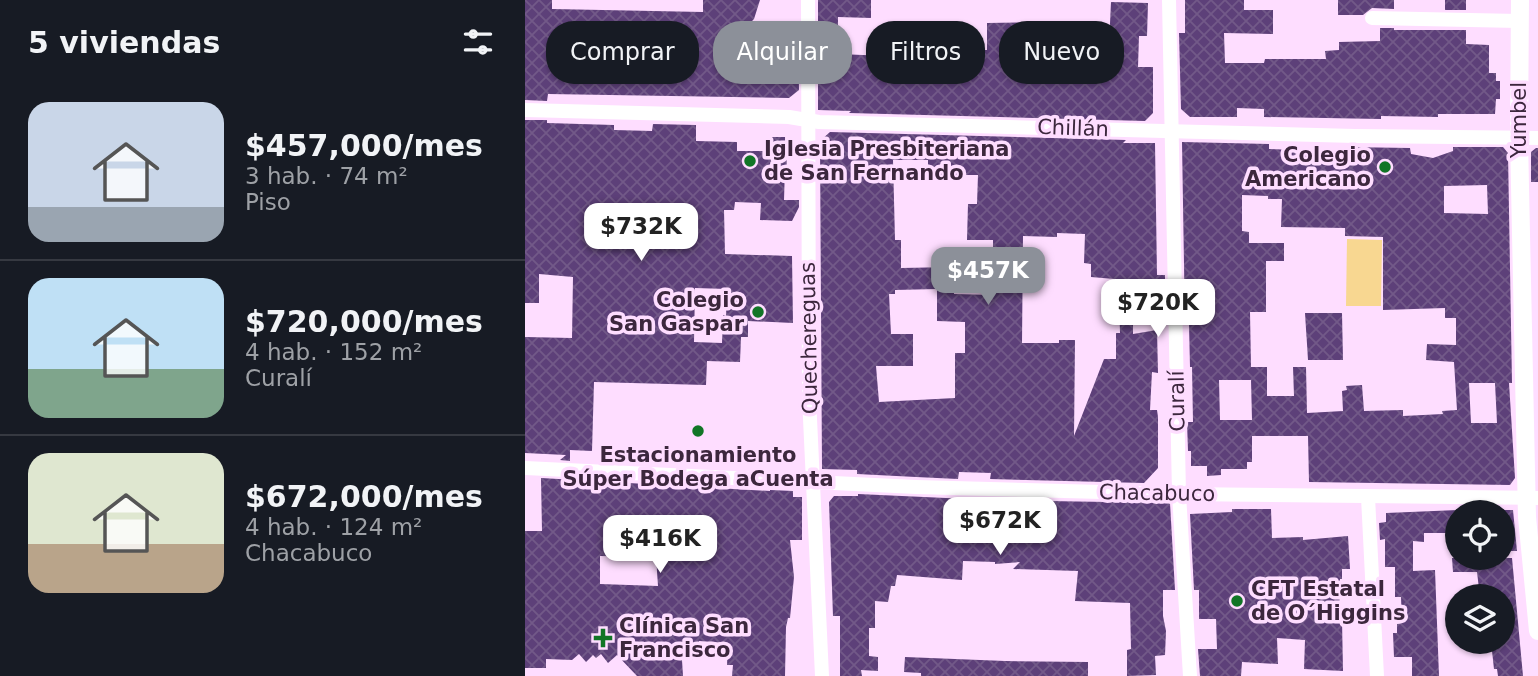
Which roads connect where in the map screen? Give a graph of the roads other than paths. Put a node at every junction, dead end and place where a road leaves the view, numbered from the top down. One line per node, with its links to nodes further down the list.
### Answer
1 (808, 0): 7 (street, Quechereguas)
2 (1169, 0): 8 (street, Curalí)
3 (1520, 0): 5 (street, Yumbel)
4 (1372, 18): 5 (street)
5 (1519, 21): 10 (street, Yumbel)
6 (525, 110): 7 (street, Chillán)
7 (807, 120): 8 (street, Chillán); 12 (street, Quechereguas)
8 (1172, 131): 10 (street, Chillán); 13 (street, Curalí)
9 (1538, 138): 10 (street, Chillán)
10 (1519, 139): 15 (street, Yumbel)
11 (525, 468): 12 (street, Chacabuco)
12 (812, 481): 13 (street, Chacabuco); 17 (street, Quechereguas)
13 (1179, 494): 14 (street, Chacabuco); 18 (street, Curalí)
14 (1368, 497): 15 (street, Chacabuco); 19 (street)
15 (1532, 498): 16 (street, Yumbel)
16 (1538, 621)
17 (822, 676)
18 (1189, 676)
19 (1377, 676)

